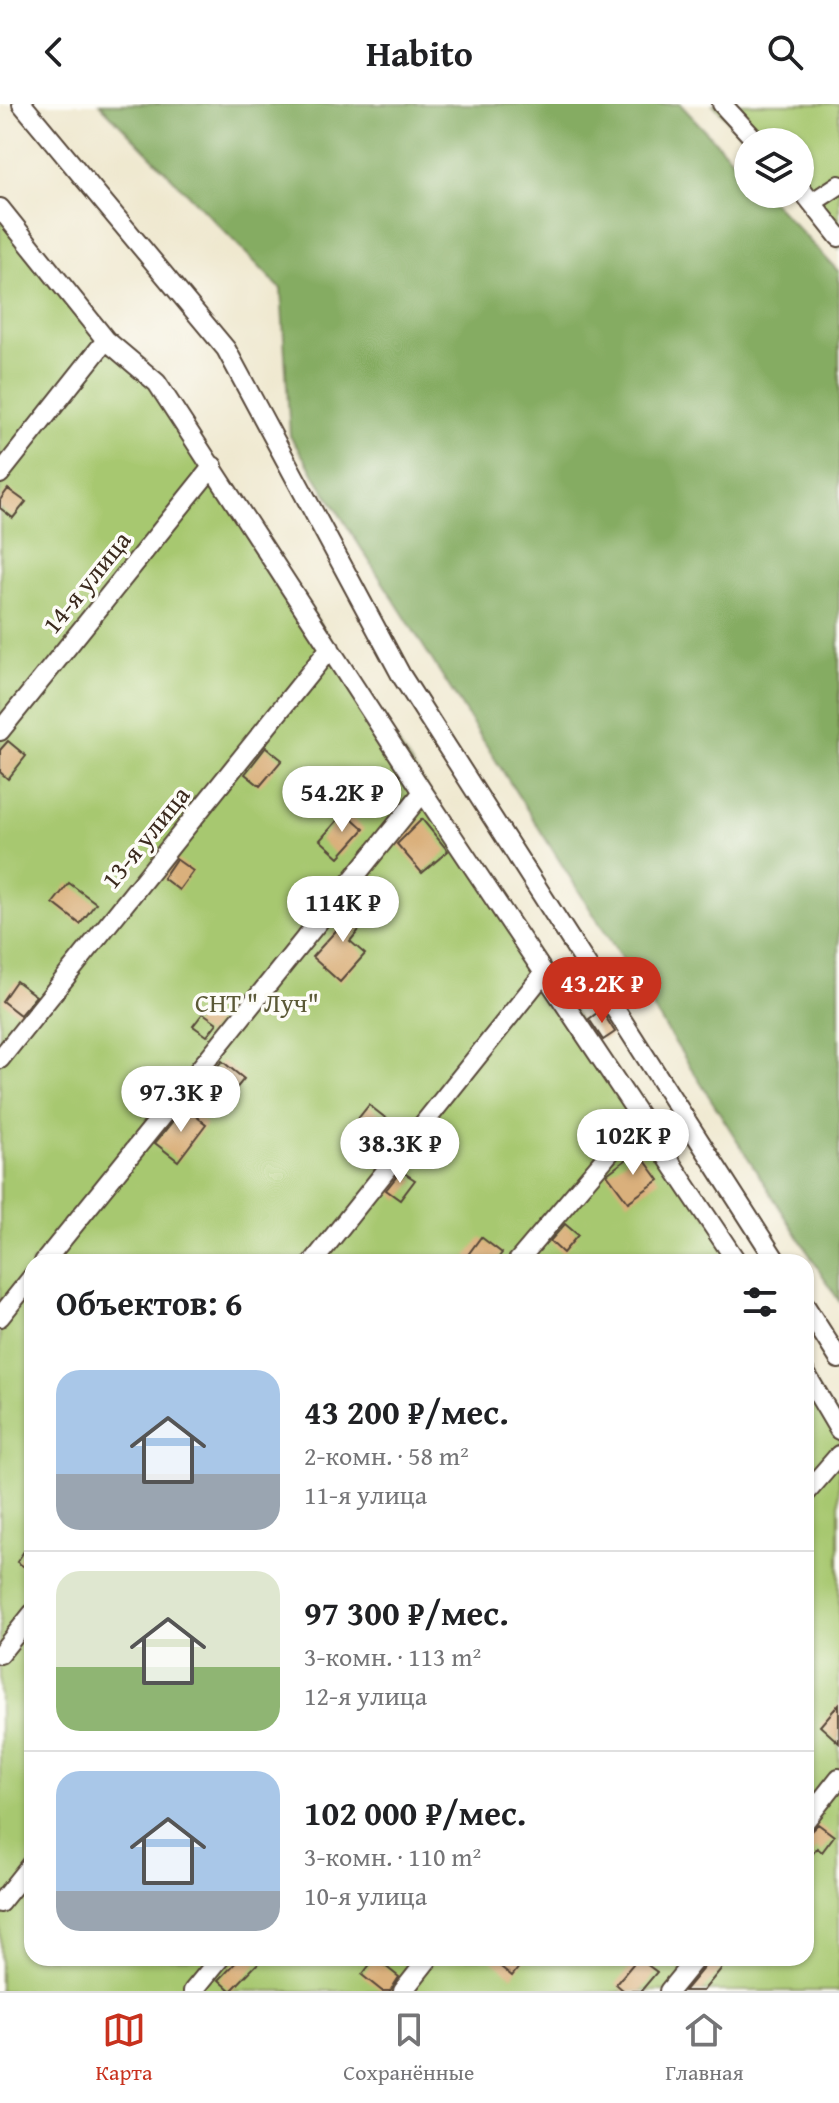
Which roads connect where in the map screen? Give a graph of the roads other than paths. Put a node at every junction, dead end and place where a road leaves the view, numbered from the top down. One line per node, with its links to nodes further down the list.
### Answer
1 (22, 104): 22 (street)
2 (722, 104): 3 (street)
3 (744, 128)
4 (839, 185): 5 (street)
5 (814, 201)
6 (814, 203): 8 (street)
7 (3, 219): 9 (street)
8 (839, 237)
9 (106, 340): 10 (street); 11 (street)
10 (213, 466): 12 (street); 13 (street, 14-я улица)
11 (0, 474)
12 (330, 648): 14 (street); 16 (street, 13-я улица)
13 (0, 731)
14 (423, 792): 15 (street); 18 (street)
15 (544, 973): 17 (street); 19 (street)
16 (0, 1059)
17 (640, 1117): 20 (street); 21 (street)
18 (50, 1254)
19 (319, 1254)
20 (524, 1254)
21 (732, 1254)
22 (772, 1254)
23 (24, 1287): 24 (street)
24 (0, 1317)
25 (814, 1320): 26 (street)
26 (839, 1359)
27 (814, 1388): 28 (street)
28 (839, 1430)
29 (839, 1455): 30 (street)
30 (814, 1484)
31 (24, 1624): 32 (street)
32 (0, 1654)
33 (839, 1778): 34 (street)
34 (814, 1810)
35 (24, 1873): 36 (street)
36 (0, 1903)
37 (213, 1966): 40 (street)
38 (423, 1966): 41 (street)
39 (689, 1966): 42 (street)
40 (193, 1991)
41 (403, 1991)
42 (669, 1991)

